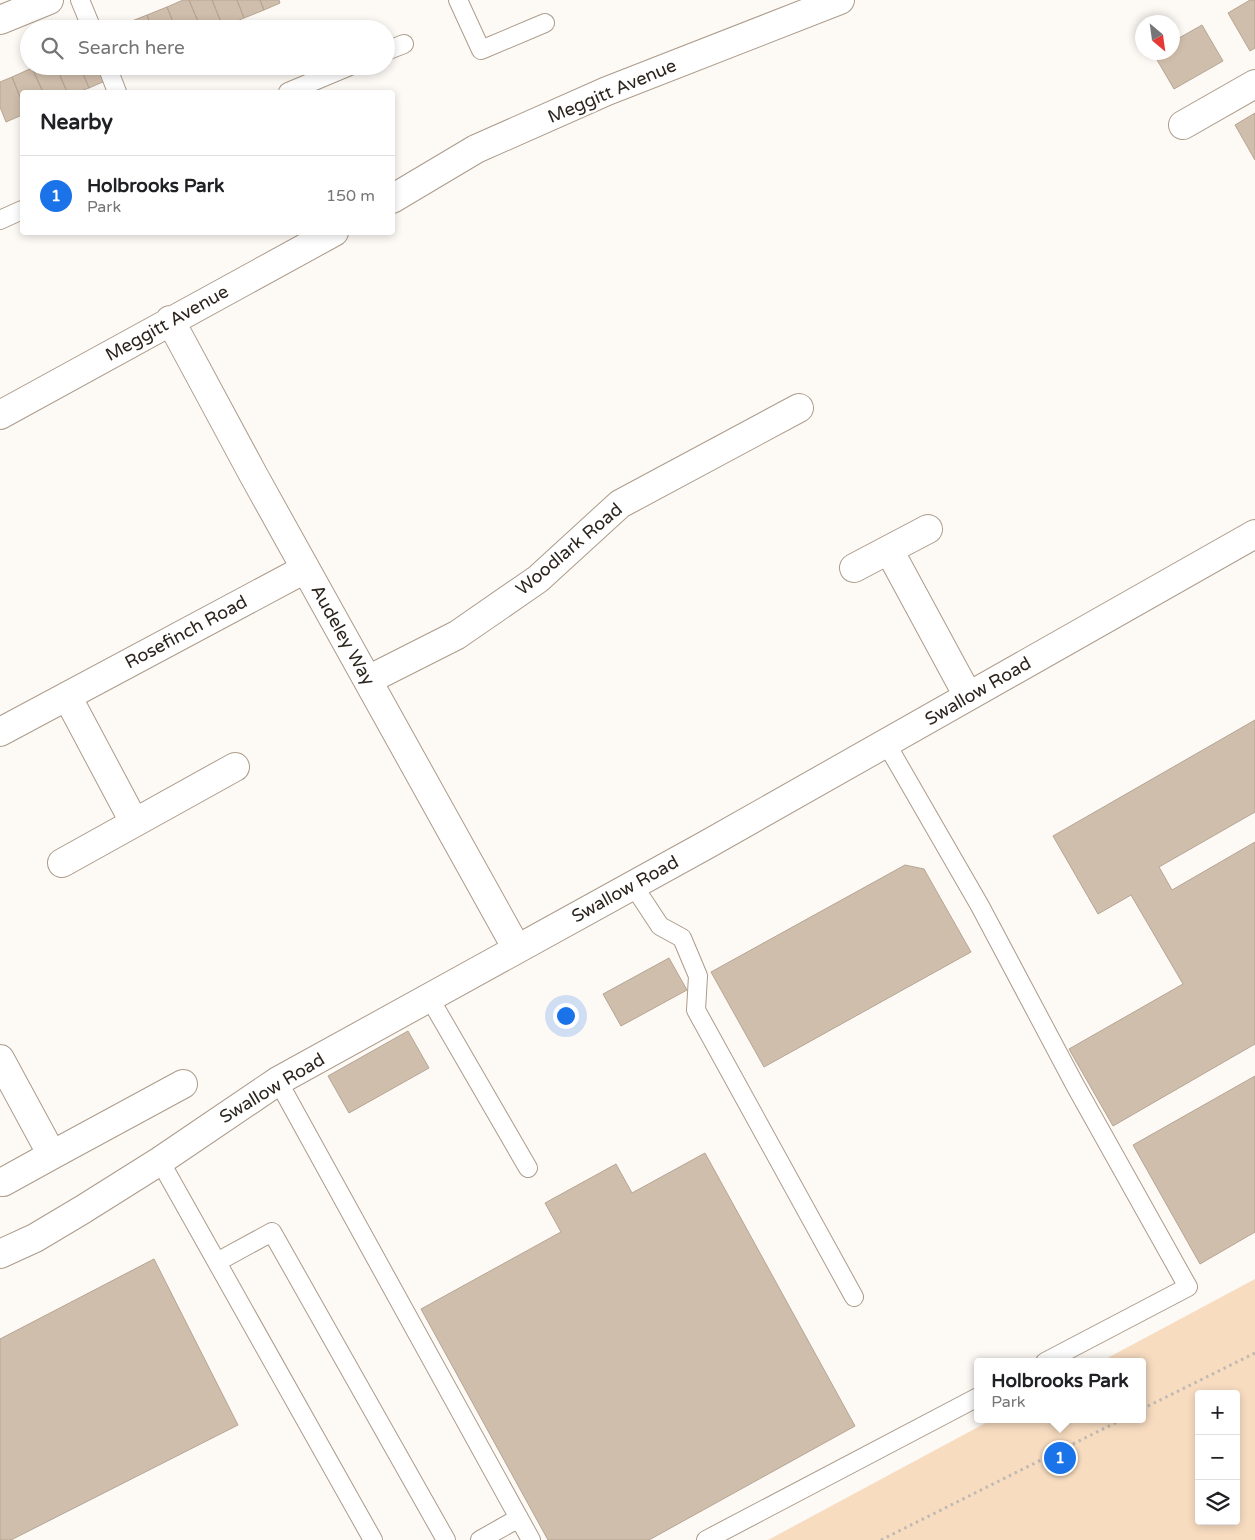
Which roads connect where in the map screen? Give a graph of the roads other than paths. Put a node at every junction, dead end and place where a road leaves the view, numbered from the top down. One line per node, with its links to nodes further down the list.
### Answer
1 (49, 0): 5 (street)
2 (80, 0): 6 (lane)
3 (458, 0): 7 (lane)
4 (840, 0): 16 (street, Meggitt Avenue)
5 (0, 20)
6 (88, 20)
7 (545, 23)
8 (404, 44): 9 (lane)
9 (395, 48)
10 (111, 75): 13 (lane)
11 (329, 75): 14 (lane)
12 (1255, 84): 15 (street)
13 (117, 90)
14 (293, 90)
15 (1183, 125)
16 (395, 197)
17 (20, 211): 18 (lane)
18 (0, 220)
19 (328, 235): 20 (street, Meggitt Avenue)
20 (170, 320): 22 (street, Meggitt Avenue); 27 (street, Audeley Way)
21 (799, 408): 28 (street, Woodlark Road)
22 (0, 416)
23 (928, 529): 25 (street)
24 (1255, 534): 30 (street, Swallow Road)
25 (889, 550): 26 (street); 30 (street)
26 (854, 568)
27 (305, 569): 28 (street, Audeley Way); 29 (street, Rosefinch Road)
28 (368, 680): 37 (street, Audeley Way)
29 (67, 696): 31 (street, Rosefinch Road); 34 (street)
30 (968, 696): 32 (street, Swallow Road)
31 (0, 732)
32 (886, 743): 36 (street, Swallow Road); 49 (lane)
33 (235, 767): 34 (street)
34 (134, 822): 35 (street)
35 (62, 863)
36 (633, 885): 37 (street, Swallow Road); 48 (lane)
37 (517, 949): 38 (street, Swallow Road)
38 (429, 997): 40 (street, Swallow Road); 44 (lane)
39 (0, 1059): 42 (street)
40 (278, 1080): 43 (street, Swallow Road); 51 (lane)
41 (183, 1084): 42 (street)
42 (52, 1155): 45 (street)
43 (160, 1161): 46 (street, Swallow Road); 47 (lane)
44 (528, 1168)
45 (3, 1182)
46 (0, 1254)
47 (217, 1262): 52 (lane); 53 (lane)
48 (854, 1297)
49 (1052, 1358)
50 (974, 1399): 56 (lane)
51 (519, 1518): 54 (lane); 55 (lane)
52 (374, 1540)
53 (446, 1540)
54 (480, 1540)
55 (531, 1540)
56 (706, 1540)

